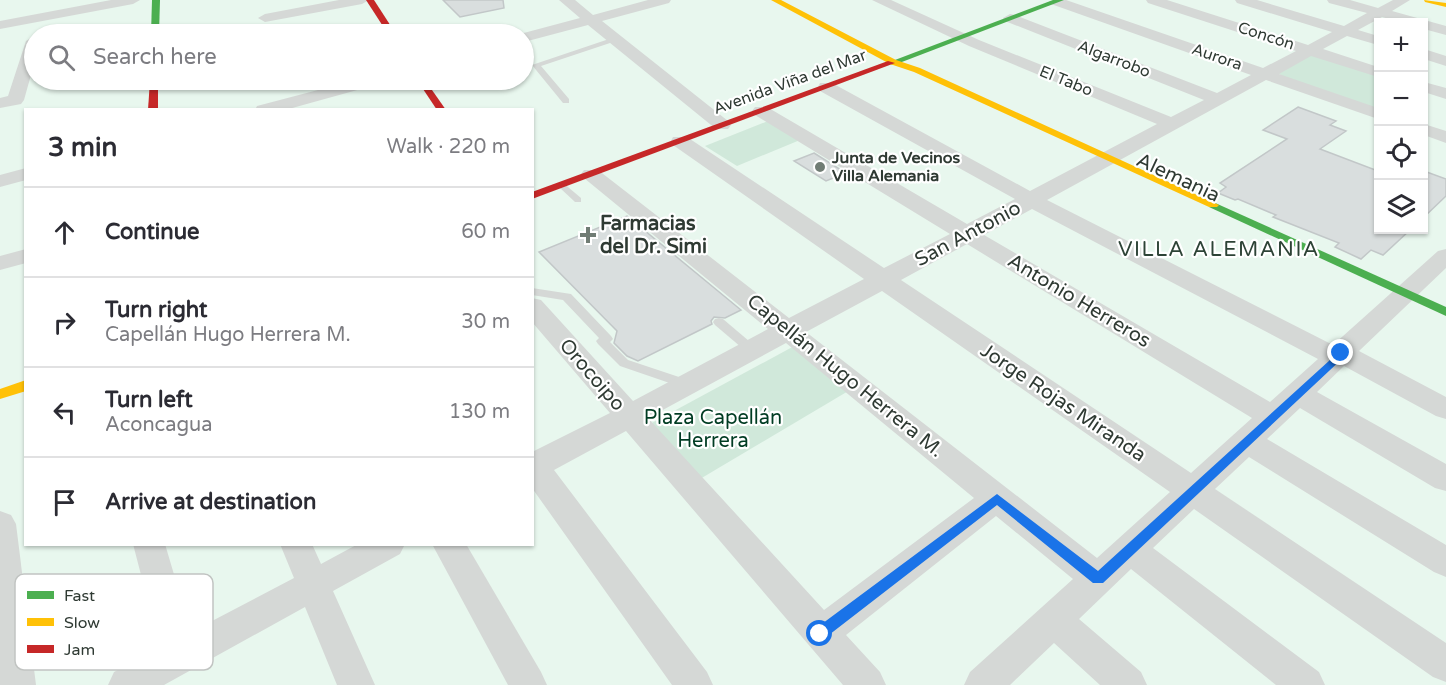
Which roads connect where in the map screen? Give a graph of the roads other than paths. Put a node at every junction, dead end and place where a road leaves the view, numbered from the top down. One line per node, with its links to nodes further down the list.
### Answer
1 (133, 0): 18 (street)
2 (156, 0): 23 (main road)
3 (362, 0): 24 (street)
4 (370, 0): 25 (main road)
5 (566, 0): 21 (street)
6 (664, 0): 15 (street)
7 (775, 0): 37 (main road, Alemania)
8 (879, 0): 31 (street)
9 (1153, 0): 34 (street, Concón)
10 (1242, 0): 28 (street)
11 (1334, 0): 17 (street)
12 (1403, 0): 17 (street, San Antonio)
13 (1428, 0): 16 (main road)
14 (1058, 1): 19 (main road, Avenida Viña del Mar); 40 (street, Aurora)
15 (640, 3): 21 (street)
16 (1446, 5)
17 (1380, 13): 20 (street); 28 (street, San Antonio)
18 (42, 17): 22 (street); 26 (street)
19 (1010, 18): 31 (main road, Avenida Viña del Mar); 47 (street, Algarrobo)
20 (1399, 18)
21 (590, 20): 30 (street); 32 (street)
22 (40, 24)
23 (155, 24)
24 (267, 24)
25 (386, 24)
26 (0, 26)
27 (1428, 26): 29 (street)
28 (1346, 31): 33 (street); 34 (street, San Antonio)
29 (1446, 31)
30 (534, 35)
31 (962, 36): 37 (main road, Avenida Viña del Mar); 55 (street, El Tabo)
32 (615, 40): 48 (lane); 56 (street)
33 (1374, 40)
34 (1310, 50): 38 (street, Concón); 40 (street, San Antonio)
35 (1428, 55): 36 (street)
36 (1446, 61)
37 (894, 62): 41 (main road, Avenida Viña del Mar); 60 (main road, Alemania)
38 (1374, 71)
39 (24, 72): 49 (street)
40 (1265, 74): 47 (street, San Antonio); 54 (street, Aurora)
41 (826, 87): 53 (main road, Avenida Viña del Mar); 67 (street)
42 (1428, 88): 46 (street)
43 (154, 90): 50 (main road)
44 (336, 90): 51 (street)
45 (428, 90): 52 (main road)
46 (1446, 94)
47 (1218, 99): 55 (street, San Antonio)
48 (566, 101)
49 (0, 103)
50 (153, 108)
51 (270, 108)
52 (441, 108)
53 (761, 111): 56 (main road, Avenida Viña del Mar); 68 (street, Antonio Herreros)
54 (1374, 113)
55 (1172, 124): 60 (street, San Antonio)
56 (722, 125): 59 (main road, Avenida Viña del Mar)
57 (1428, 130): 58 (street)
58 (1446, 137)
59 (680, 141): 61 (main road, Avenida Viña del Mar); 72 (street, Jorge Rojas Miranda)
60 (1105, 160): 67 (street, San Antonio); 74 (main road, Alemania)
61 (591, 174): 64 (main road, Avenida Viña del Mar); 78 (street, Capellán Hugo Herrera M.)
62 (24, 175): 63 (street)
63 (0, 181)
64 (562, 185): 65 (main road, Avenida Viña del Mar); 66 (lane)
65 (534, 195)
66 (578, 200)
67 (1031, 200): 68 (street, San Antonio); 80 (street)
68 (967, 234): 72 (street, San Antonio); 87 (street, Antonio Herreros)
69 (1446, 256): 74 (street)
70 (24, 257): 71 (street)
71 (0, 263)
72 (883, 279): 78 (street, San Antonio); 92 (street, Jorge Rojas Miranda)
73 (534, 291): 81 (lane)
74 (1404, 303): 76 (main road, Alemania); 80 (street)
75 (534, 308): 86 (street, Orocoipo)
76 (1446, 312)
77 (719, 322): 79 (lane)
78 (788, 330): 79 (street, San Antonio); 93 (street, Capellán Hugo Herrera M.)
79 (752, 350): 81 (street, San Antonio)
80 (1339, 356): 84 (street); 85 (street)
81 (687, 384): 86 (street, San Antonio)
82 (24, 386): 83 (main road)
83 (0, 394)
84 (1298, 394): 87 (street); 91 (street)
85 (1446, 409)
86 (628, 416): 89 (street, San Antonio); 105 (street, Orocoipo)
87 (1273, 417): 88 (street)
88 (1247, 441): 92 (street); 100 (street)
89 (534, 465)
90 (534, 467): 115 (street)
91 (1446, 479)
92 (1193, 491): 99 (street); 107 (street, Jorge Rojas Miranda)
93 (997, 498): 102 (street, Capellán Hugo Herrera M.); 105 (street)
94 (0, 524): 108 (street)
95 (149, 546): 101 (street)
96 (297, 546): 103 (street)
97 (385, 546): 103 (street)
98 (449, 546): 114 (street)
99 (1130, 549): 102 (street); 119 (street)
100 (1446, 562)
101 (154, 574)
102 (1098, 579): 104 (street)
103 (313, 585): 106 (street); 113 (street)
104 (1054, 620): 117 (street); 118 (street)
105 (820, 634): 116 (street, Orocoipo)
106 (213, 644)
107 (1446, 664)
108 (15, 666)
109 (15, 670): 111 (street)
110 (168, 670): 112 (street)
111 (17, 685)
112 (127, 685)
113 (356, 685)
114 (528, 685)
115 (694, 685)
116 (867, 685)
117 (983, 685)
118 (1128, 685)
119 (1306, 685)

